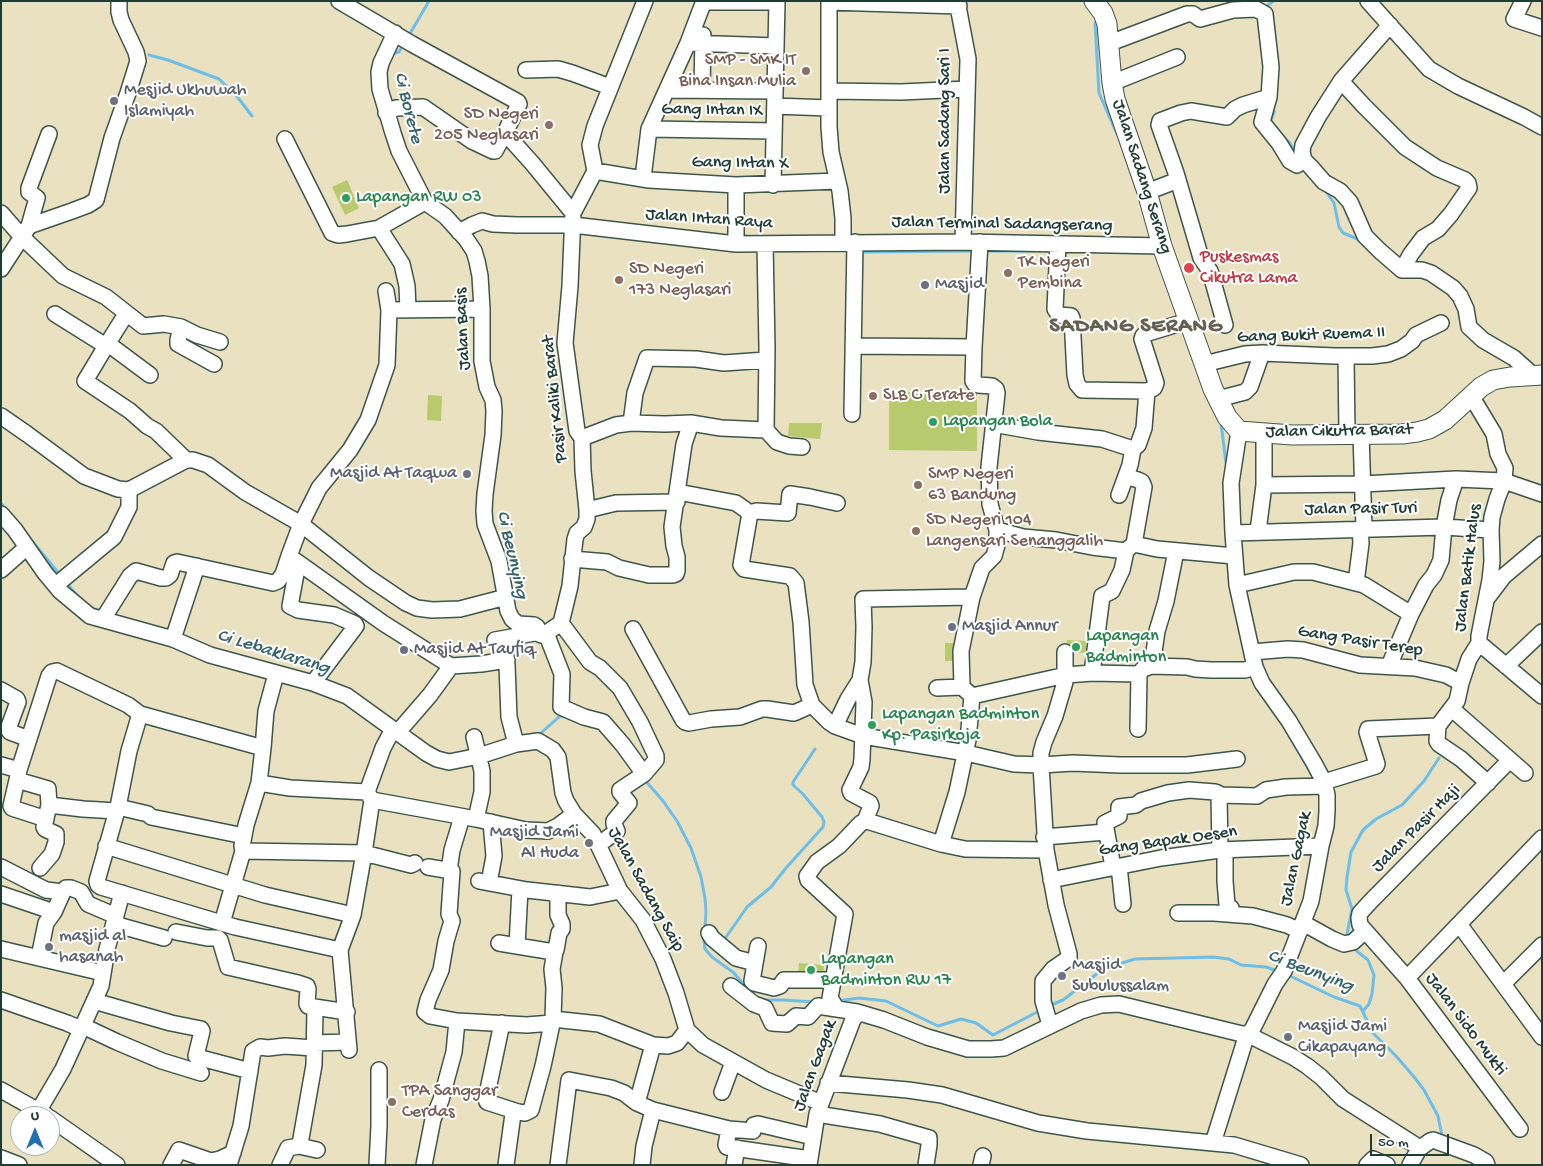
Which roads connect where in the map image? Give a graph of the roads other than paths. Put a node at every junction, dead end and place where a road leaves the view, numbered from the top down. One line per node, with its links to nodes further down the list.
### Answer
1 (119, 1): 51 (street)
2 (339, 1): 15 (street)
3 (645, 1): 24 (street)
4 (1094, 1): 16 (main road, Jalan Sadang Serang)
5 (1106, 1): 16 (street)
6 (1368, 1): 13 (street)
7 (1523, 1): 14 (street)
8 (704, 2): 9 (street); 17 (street); 18 (street)
9 (777, 2): 19 (street)
10 (829, 2): 11 (street); 28 (street)
11 (958, 4): 25 (street, Jalan Sadang Sari I)
12 (1230, 6): 16 (street); 29 (street)
13 (1390, 25): 22 (street); 33 (street)
14 (1542, 28)
15 (401, 37): 32 (street, Jalan Basis); 36 (street)
16 (1114, 41): 23 (main road, Jalan Sadang Serang)
17 (688, 43): 18 (street); 26 (street)
18 (703, 44): 19 (street); 27 (street)
19 (776, 46): 30 (street)
20 (1177, 58): 23 (street)
21 (526, 70): 24 (street)
22 (1341, 81): 39 (street); 61 (street)
23 (1112, 83): 46 (main road, Jalan Sadang Serang)
24 (610, 87): 40 (street)
25 (967, 89): 28 (street); 54 (street, Jalan Sadang Sari I)
26 (667, 90): 27 (street); 34 (street)
27 (702, 90): 30 (street)
28 (829, 91): 31 (street)
29 (1269, 97): 39 (street); 42 (street)
30 (775, 98): 31 (street); 35 (street)
31 (829, 108): 43 (street)
32 (389, 112): 36 (street); 47 (street, Jalan Basis)
33 (1542, 127)
34 (649, 128): 35 (street, Gang Intan IX); 41 (street)
35 (774, 131): 44 (street)
36 (505, 133): 49 (street)
37 (49, 134): 51 (street)
38 (285, 138): 50 (street)
39 (1304, 160): 61 (street)
40 (594, 171): 41 (street, Gang Intan X); 49 (street)
41 (643, 178): 45 (street, Gang Intan X)
42 (1178, 180): 46 (street); 70 (street)
43 (837, 181): 44 (street, Gang Intan X); 53 (street)
44 (773, 184): 45 (street, Gang Intan X)
45 (736, 185): 56 (street)
46 (1147, 192): 59 (main road, Jalan Sadang Serang)
47 (425, 202): 50 (street); 52 (street, Jalan Basis)
48 (1, 213): 51 (street)
49 (573, 219): 52 (street, Jalan Intan Raya); 56 (street, Jalan Intan Raya); 95 (street, Pasir Kaliki Barat)
50 (379, 228): 64 (street)
51 (25, 232): 60 (street); 67 (street)
52 (459, 232): 65 (street, Jalan Basis)
53 (849, 242): 54 (street, Jalan Terminal Sadangserang); 57 (street, Jalan Intan Raya); 74 (street)
54 (963, 242): 55 (street, Jalan Terminal Sadangserang)
55 (980, 242): 58 (street, Jalan Terminal Sadangserang); 75 (street)
56 (736, 244): 57 (street, Jalan Intan Raya)
57 (765, 244): 78 (street)
58 (1058, 244): 59 (street, Jalan Terminal Sadangserang); 83 (street)
59 (1162, 246): 68 (main road, Jalan Sadang Serang)
60 (1, 269)
61 (1402, 270): 81 (street)
62 (386, 291): 63 (street)
63 (389, 310): 64 (street); 112 (street)
64 (408, 310): 65 (street)
65 (482, 310): 131 (street, Jalan Basis)
66 (54, 314): 73 (street)
67 (126, 314): 71 (street); 73 (street)
68 (1188, 321): 80 (main road, Jalan Sadang Serang); 83 (street)
69 (1441, 323): 77 (street, Gang Bukit Ruema II)
70 (1225, 325)
71 (181, 327): 72 (street); 79 (street)
72 (220, 342)
73 (106, 345): 82 (street); 98 (street)
74 (853, 346): 75 (street); 86 (street)
75 (974, 347): 90 (street)
76 (1262, 353): 77 (street, Gang Bukit Ruema II); 80 (street, Gang Bukit Ruema II); 85 (street)
77 (1346, 356): 94 (street)
78 (766, 360): 88 (street); 91 (street)
79 (214, 364)
80 (1204, 364): 85 (main road, Jalan Sadang Serang)
81 (1534, 374): 84 (main road, Jalan Cikutra Barat)
82 (150, 375)
83 (1147, 390): 97 (street)
84 (1469, 397): 94 (main road, Jalan Cikutra Barat); 101 (street)
85 (1218, 399): 92 (main road, Jalan Sadang Serang)
86 (852, 414)
87 (1, 416): 104 (street)
88 (631, 423): 89 (street); 95 (street)
89 (691, 423): 91 (street); 107 (street)
90 (993, 424): 97 (street); 115 (street)
91 (766, 430): 96 (street)
92 (1239, 431): 93 (main road, Jalan Cikutra Barat); 118 (street, Jalan Gagak)
93 (1264, 433): 94 (main road, Jalan Cikutra Barat); 103 (street)
94 (1354, 434): 102 (street)
95 (582, 438): 109 (street, Pasir Kaliki Barat)
96 (802, 447)
97 (1133, 449): 99 (street)
98 (186, 460): 104 (street); 112 (street)
99 (1126, 476): 106 (street); 121 (street)
100 (1456, 479): 101 (street); 102 (street); 113 (street)
101 (1504, 481): 105 (street); 116 (street, Jalan Batik Halus)
102 (1363, 484): 103 (street); 114 (street)
103 (1264, 486): 117 (street)
104 (129, 490): 128 (street)
105 (1542, 494)
106 (1119, 495)
107 (677, 497): 109 (street); 110 (street); 125 (street)
108 (837, 503): 110 (street)
109 (588, 510): 125 (street)
110 (750, 512): 159 (street)
111 (1, 514): 120 (street, Jalan Sadang Saip)
112 (301, 524): 124 (street); 131 (street)
113 (1444, 527): 114 (street, Jalan Pasir Turi); 116 (street, Jalan Pasir Turi); 134 (street)
114 (1362, 528): 117 (street, Jalan Pasir Turi); 129 (street)
115 (997, 530): 121 (street); 132 (street)
116 (1491, 530): 133 (street, Jalan Batik Halus)
117 (1258, 531): 118 (street, Jalan Pasir Turi)
118 (1233, 532): 123 (street, Jalan Gagak)
119 (1542, 544): 133 (street)
120 (27, 547): 127 (street); 128 (street, Jalan Sadang Saip)
121 (1130, 548): 122 (street); 149 (street)
122 (1176, 551): 123 (street); 148 (street)
123 (1234, 556): 130 (street, Jalan Gagak)
124 (293, 559): 126 (street); 145 (street); 152 (street)
125 (572, 559): 136 (street)
126 (197, 566): 135 (street); 140 (street)
127 (1, 570)
128 (60, 581): 135 (street, Jalan Sadang Saip)
129 (1356, 582): 130 (street); 134 (street)
130 (1237, 585): 143 (street, Jalan Gagak)
131 (506, 597): 139 (street, Jalan Basis)
132 (972, 597): 153 (street); 157 (street)
133 (1486, 599): 141 (street, Jalan Batik Halus)
134 (1411, 614): 146 (street)
135 (105, 616): 140 (street, Jalan Sadang Saip)
136 (561, 623): 139 (street); 177 (street)
137 (633, 628): 159 (street)
138 (1542, 632): 147 (street)
139 (543, 634): 144 (street); 177 (street)
140 (175, 636): 150 (street, Jalan Sadang Saip)
141 (1479, 643): 147 (street, Jalan Batik Halus); 154 (street)
142 (1065, 652): 151 (street)
143 (1254, 659): 146 (street, Gang Pasir Terep); 148 (street, Gang Pasir Terep); 180 (street, Jalan Gagak)
144 (507, 660): 145 (street); 168 (street)
145 (451, 666): 165 (street)
146 (1389, 666): 154 (street, Gang Pasir Terep)
147 (1506, 666): 158 (street, Jalan Batik Halus)
148 (1145, 670): 149 (street, Gang Pasir Terep); 164 (street)
149 (1092, 673): 151 (street, Gang Pasir Terep)
150 (276, 674): 152 (street, Jalan Sadang Saip); 169 (street)
151 (1066, 675): 157 (street, Gang Pasir Terep); 175 (street)
152 (315, 680): 165 (street, Jalan Sadang Saip)
153 (860, 680): 162 (street); 166 (street)
154 (1460, 683): 160 (street)
155 (937, 688): 157 (street, Gang Pasir Terep)
156 (1, 690): 167 (street)
157 (967, 692): 171 (street)
158 (1542, 696)
159 (812, 705): 162 (street)
160 (1455, 712): 163 (street); 173 (street)
161 (140, 714): 167 (street); 169 (street); 184 (street)
162 (835, 726): 166 (street)
163 (1438, 726): 180 (street); 181 (street)
164 (1138, 729)
165 (398, 730): 170 (street, Jalan Sadang Saip); 183 (street)
166 (863, 736): 171 (street); 188 (street)
167 (29, 739): 178 (street)
168 (514, 741): 170 (street, Jalan Sadang Saip); 186 (street, Jalan Sadang Saip)
169 (263, 748): 179 (street)
170 (477, 750): 187 (street)
171 (966, 753): 175 (street); 193 (street)
172 (1237, 759): 175 (street)
173 (1510, 760): 176 (street); 181 (street, Jalan Pasir Haji)
174 (1, 765): 178 (street)
175 (1041, 765): 192 (street)
176 (1525, 773)
177 (644, 774): 194 (street)
178 (18, 775): 185 (street); 185 (street)
179 (259, 783): 183 (street); 191 (street)
180 (1324, 784): 182 (street); 196 (street, Jalan Gagak)
181 (1488, 784): 219 (street, Jalan Pasir Haji)
182 (1219, 795): 189 (street); 197 (street)
183 (370, 796): 187 (street); 198 (street)
184 (117, 809): 185 (street); 191 (street); 195 (street)
185 (48, 812): 201 (street)
186 (574, 814): 187 (street); 194 (street, Jalan Sadang Saip)
187 (476, 819): 202 (street); 204 (street)
188 (865, 821): 193 (street); 232 (street)
189 (1106, 832): 192 (street); 200 (street)
190 (1542, 838): 217 (street, Jalan Sido Mukti)
191 (244, 843): 198 (street); 216 (street)
192 (1045, 843): 193 (street); 203 (street)
193 (941, 844)
194 (598, 845): 205 (street, Jalan Sadang Saip)
195 (106, 846): 207 (street); 214 (street)
196 (1321, 846): 197 (street, Gang Bapak Oesen); 218 (street, Jalan Gagak)
197 (1222, 850): 200 (street, Gang Bapak Oesen); 213 (street)
198 (364, 853): 202 (street); 214 (street)
199 (1, 867): 206 (street)
200 (1116, 867): 203 (street, Gang Bapak Oesen); 210 (street)
201 (40, 868)
202 (455, 871): 241 (street)
203 (1051, 880): 244 (street)
204 (520, 889): 208 (street); 223 (street)
205 (620, 891): 208 (street); 246 (street, Jalan Sadang Saip)
206 (63, 892): 211 (street); 215 (street)
207 (122, 893): 215 (street); 216 (street)
208 (558, 893): 226 (street)
209 (1, 894): 211 (street)
210 (1123, 904)
211 (54, 912): 228 (street)
212 (1178, 913): 213 (street)
213 (1231, 914): 218 (street)
214 (353, 915): 225 (street)
215 (115, 920): 230 (street); 238 (street)
216 (222, 923): 225 (street)
217 (1459, 924): 231 (street, Jalan Sido Mukti); 233 (street)
218 (1301, 927): 219 (street); 247 (street, Jalan Gagak)
219 (1365, 931): 231 (street)
220 (709, 933): 229 (street)
221 (499, 943): 223 (street)
222 (1542, 945): 233 (street)
223 (517, 946): 226 (street)
224 (758, 946): 229 (street)
225 (340, 950): 239 (street)
226 (555, 952): 242 (street)
227 (2, 953): 228 (street)
228 (39, 957): 230 (street)
229 (755, 963): 232 (street)
230 (103, 973): 236 (street)
231 (1407, 978): 266 (street, Jalan Sido Mukti)
232 (833, 980): 237 (street)
233 (1503, 984): 248 (street)
234 (731, 986): 237 (street)
235 (1, 1000): 245 (street)
236 (94, 1001): 245 (street); 253 (street)
237 (834, 1005): 240 (street)
238 (315, 1008): 239 (street); 249 (street)
239 (346, 1012): 249 (street)
240 (857, 1012): 244 (street, Jalan Gagak); 255 (street, Jalan Gagak)
241 (457, 1021): 243 (street); 281 (street)
242 (552, 1021): 243 (street); 250 (street); 263 (street)
243 (502, 1023): 263 (street)
244 (1050, 1026): 247 (street, Jalan Gagak)
245 (82, 1028): 254 (street); 260 (street)
246 (687, 1030): 250 (street); 251 (street)
247 (1248, 1034): 268 (street); 271 (street)
248 (1542, 1037)
249 (314, 1046): 253 (street); 269 (street)
250 (653, 1046): 258 (street)
251 (733, 1062): 257 (street); 261 (street)
252 (379, 1070): 280 (street)
253 (250, 1071): 274 (street)
254 (201, 1073)
255 (828, 1083): 261 (street, Jalan Gagak); 268 (street)
256 (1, 1090): 259 (street)
257 (722, 1092)
258 (637, 1103): 262 (street); 283 (street)
259 (29, 1106)
260 (49, 1106)
261 (819, 1109): 267 (street, Jalan Gagak); 286 (street)
262 (653, 1110): 265 (street); 284 (street)
263 (518, 1112): 282 (street)
264 (60, 1125): 277 (street)
265 (728, 1129): 267 (street); 270 (street)
266 (1520, 1129)
267 (813, 1137): 275 (street, Jalan Gagak)
268 (1213, 1142): 287 (street)
269 (299, 1146): 272 (street); 279 (street)
270 (738, 1148): 275 (street); 285 (street)
271 (1420, 1148): 290 (street); 291 (street)
272 (317, 1150)
273 (1, 1158): 276 (street)
274 (231, 1159): 278 (street)
275 (810, 1162)
276 (19, 1165)
277 (117, 1165)
278 (171, 1165)
279 (280, 1165)
280 (377, 1165)
281 (424, 1165)
282 (506, 1165)
283 (558, 1165)
284 (642, 1165)
285 (734, 1165)
286 (926, 1165)
287 (1301, 1165)
288 (1367, 1165): 289 (street)
289 (1387, 1165)
290 (1410, 1165)
291 (1487, 1165)

